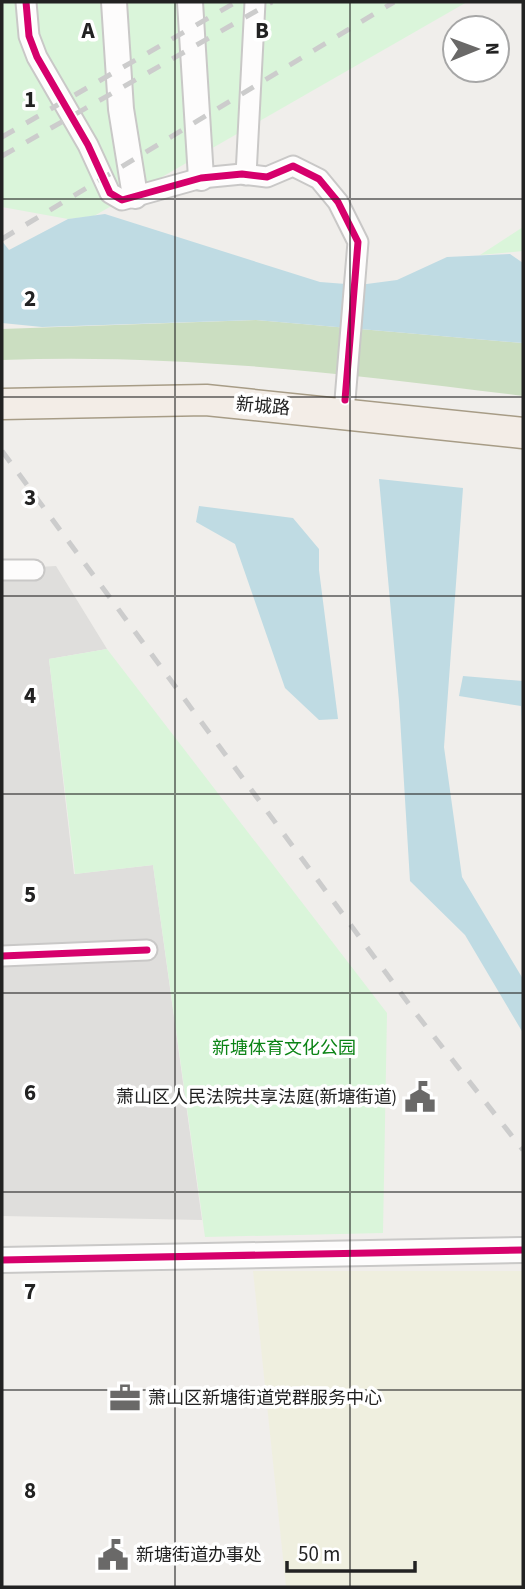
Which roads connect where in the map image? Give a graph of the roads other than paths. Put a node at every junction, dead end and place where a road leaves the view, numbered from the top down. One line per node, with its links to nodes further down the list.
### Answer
1 (26, 2): 7 (street)
2 (114, 2): 7 (street)
3 (190, 2): 6 (street)
4 (255, 2): 5 (street)
5 (246, 175): 6 (street); 9 (street)
6 (201, 178): 7 (street)
7 (135, 196)
8 (2, 391): 9 (main road, 新城路)
9 (345, 400): 11 (main road, 新城路)
10 (2, 404): 12 (main road, 新城路)
11 (523, 420)
12 (523, 433)
13 (2, 570): 14 (street)
14 (34, 570)
15 (147, 950): 16 (street)
16 (2, 956)
17 (523, 1250): 18 (street)
18 (2, 1260)

